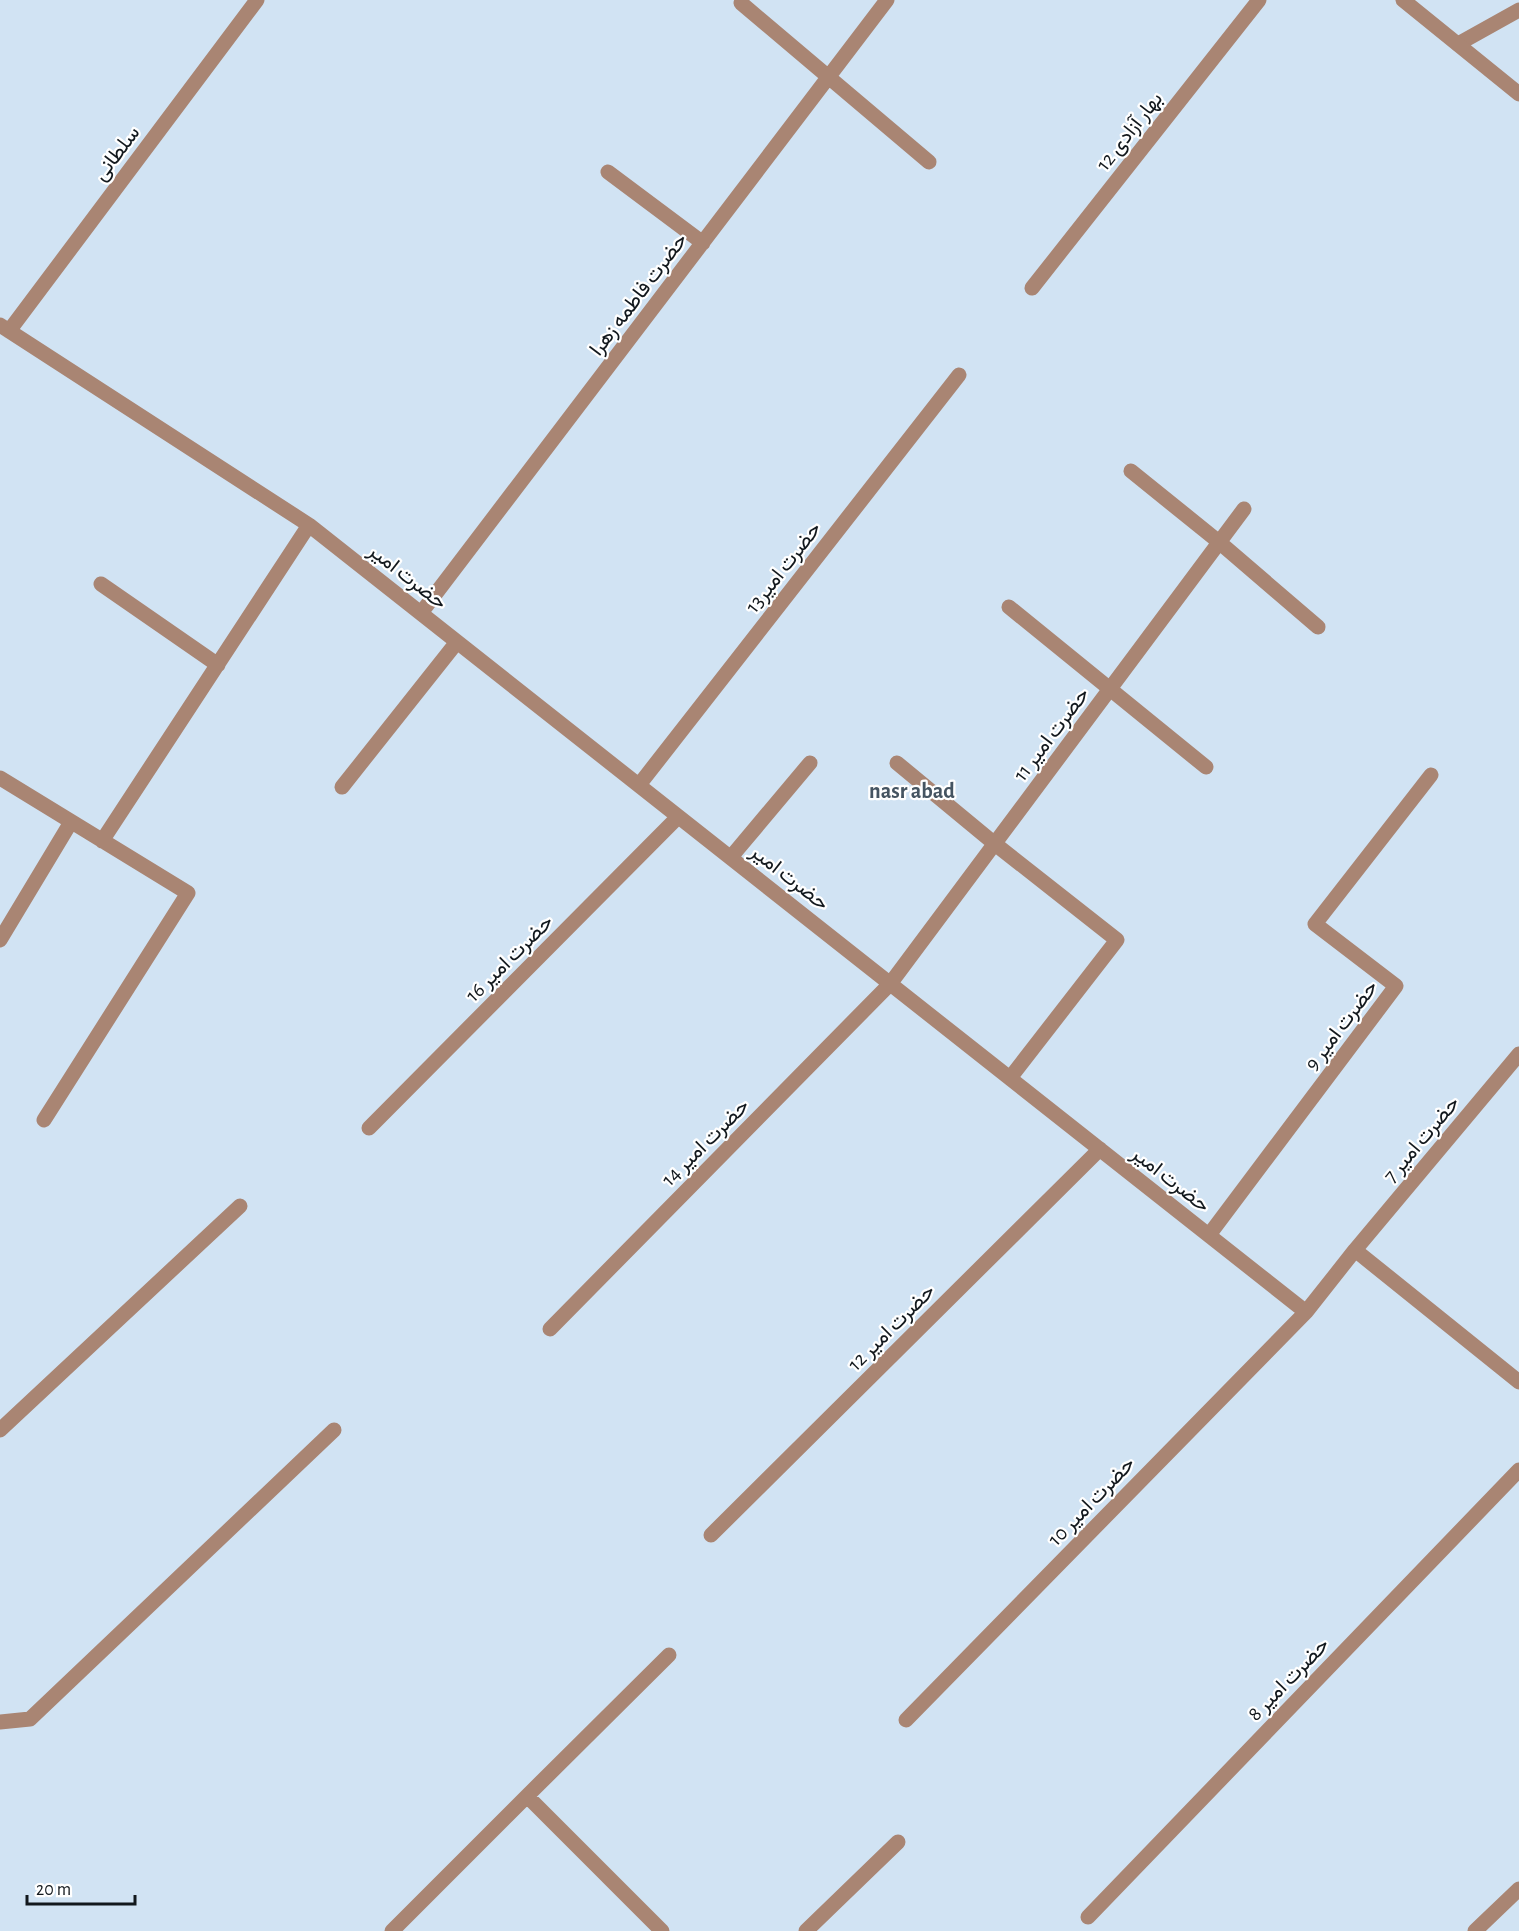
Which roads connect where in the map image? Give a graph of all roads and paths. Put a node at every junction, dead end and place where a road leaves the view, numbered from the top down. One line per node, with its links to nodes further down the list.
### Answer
1 (257, 0): 14 (street, سلطانی)
2 (887, 0): 8 (street, حضرت فاطمه زهرا)
3 (1259, 0): 13 (street, بهار آزادی 12)
4 (1402, 0): 7 (street)
5 (741, 3): 8 (street)
6 (1519, 10): 7 (street)
7 (1458, 44): 9 (street)
8 (828, 77): 10 (street); 12 (street, حضرت فاطمه زهرا)
9 (1519, 94)
10 (929, 162)
11 (608, 172): 12 (street)
12 (703, 243): 22 (street, حضرت فاطمه زهرا)
13 (1032, 288)
14 (5, 328): 18 (street, حضرت امیر)
15 (959, 375): 32 (street, حضرت امیر13)
16 (1131, 471): 19 (street)
17 (1244, 509): 19 (street, حضرت امیر 11)
18 (309, 525): 22 (street, حضرت امیر); 25 (street)
19 (1219, 542): 23 (street); 26 (street, حضرت امیر 11)
20 (101, 584): 25 (street)
21 (1009, 607): 26 (street)
22 (421, 613): 24 (street, حضرت امیر)
23 (1318, 627)
24 (457, 642): 32 (street, حضرت امیر); 33 (street)
25 (218, 665): 36 (street)
26 (1110, 689): 29 (street); 37 (street, حضرت امیر 11)
27 (810, 763): 38 (street)
28 (897, 763): 37 (street)
29 (1206, 767)
30 (1431, 775): 47 (street, حضرت امیر 9)
31 (0, 778): 35 (street)
32 (639, 785): 34 (street, حضرت امیر)
33 (342, 786)
34 (678, 817): 38 (street, حضرت امیر); 44 (street, حضرت امیر 16)
35 (71, 822): 36 (street); 39 (street)
36 (102, 841): 43 (street)
37 (995, 844): 40 (street, حضرت امیر 11); 42 (street)
38 (731, 857): 40 (street, حضرت امیر)
39 (0, 940)
40 (890, 984): 42 (street, حضرت امیر); 50 (street, حضرت امیر 14)
41 (1519, 1054): 48 (street, حضرت امیر 7)
42 (1010, 1078): 45 (street, حضرت امیر)
43 (44, 1120)
44 (369, 1128)
45 (1100, 1149): 47 (street, حضرت امیر); 55 (street, حضرت امیر 12)
46 (240, 1206): 52 (street)
47 (1209, 1235): 49 (street, حضرت امیر)
48 (1354, 1250): 49 (street); 51 (street)
49 (1306, 1312): 57 (street, حضرت امیر 10)
50 (550, 1329)
51 (1519, 1382)
52 (0, 1430)
53 (334, 1430): 58 (street)
54 (1519, 1470): 62 (street, حضرت امیر 8)
55 (711, 1535)
56 (669, 1655): 59 (street)
57 (906, 1720)
58 (0, 1722)
59 (527, 1796): 63 (street); 64 (street)
60 (898, 1842): 65 (street)
61 (1519, 1889): 66 (street)
62 (1088, 1917)
63 (392, 1931)
64 (662, 1931)
65 (806, 1931)
66 (1475, 1931)

